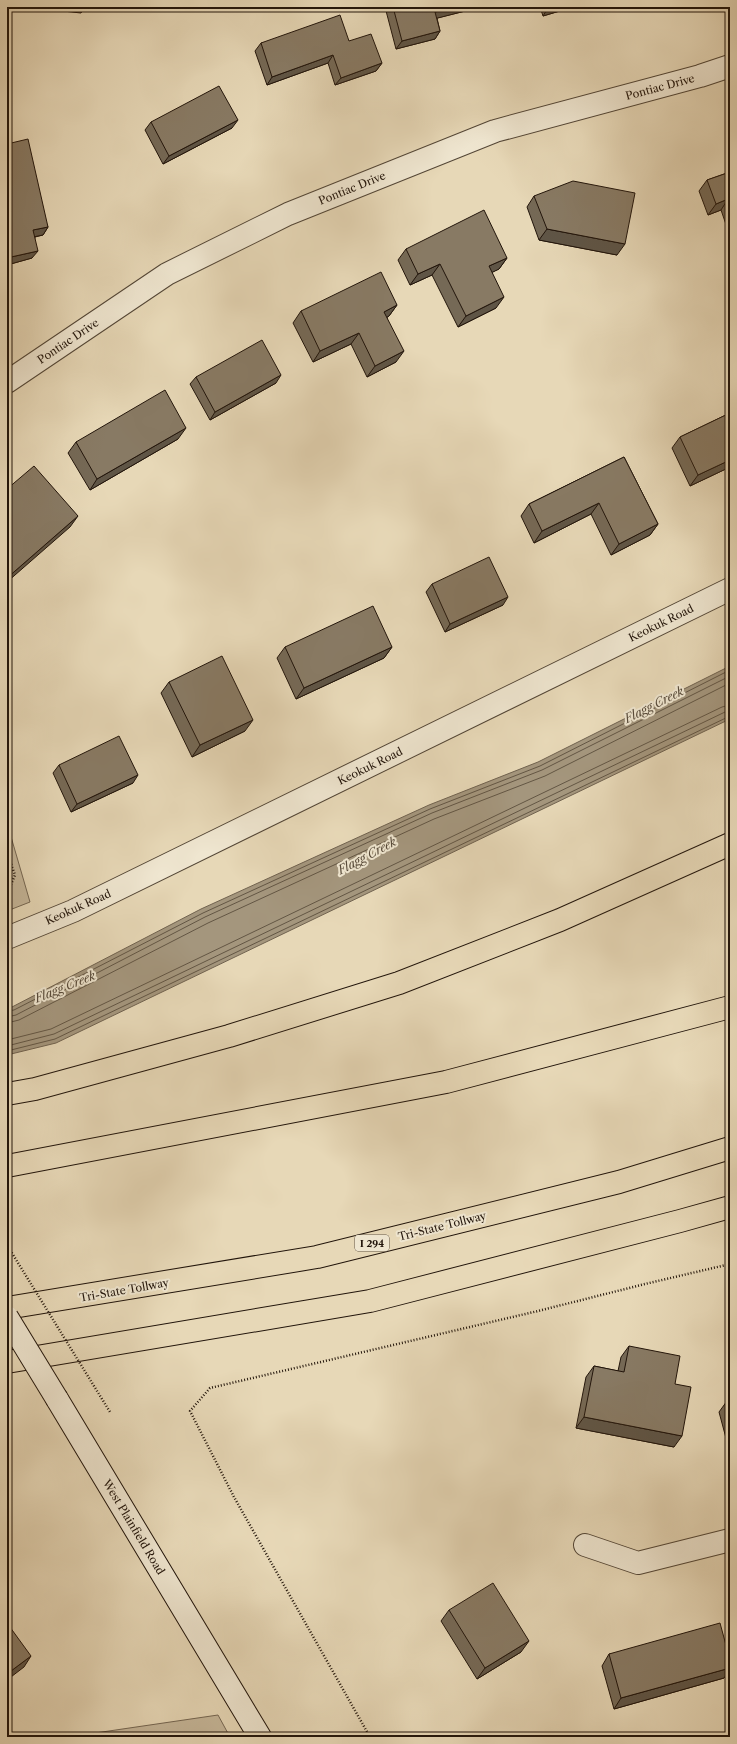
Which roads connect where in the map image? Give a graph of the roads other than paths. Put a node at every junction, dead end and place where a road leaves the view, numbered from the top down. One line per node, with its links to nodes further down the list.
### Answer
1 (730, 66): 2 (street, Pontiac Drive)
2 (7, 382)
3 (730, 589): 5 (street, Keokuk Road)
4 (730, 844): 7 (highway)
5 (7, 938)
6 (730, 1007): 9 (highway)
7 (7, 1094)
8 (730, 1148): 11 (highway, Tri-State Tollway / I 294)
9 (7, 1166)
10 (730, 1206): 13 (highway)
11 (7, 1308)
12 (7, 1317): 16 (street, West Plainfield Road, bridge)
13 (7, 1362)
14 (730, 1540): 15 (street)
15 (585, 1545)
16 (260, 1737)

